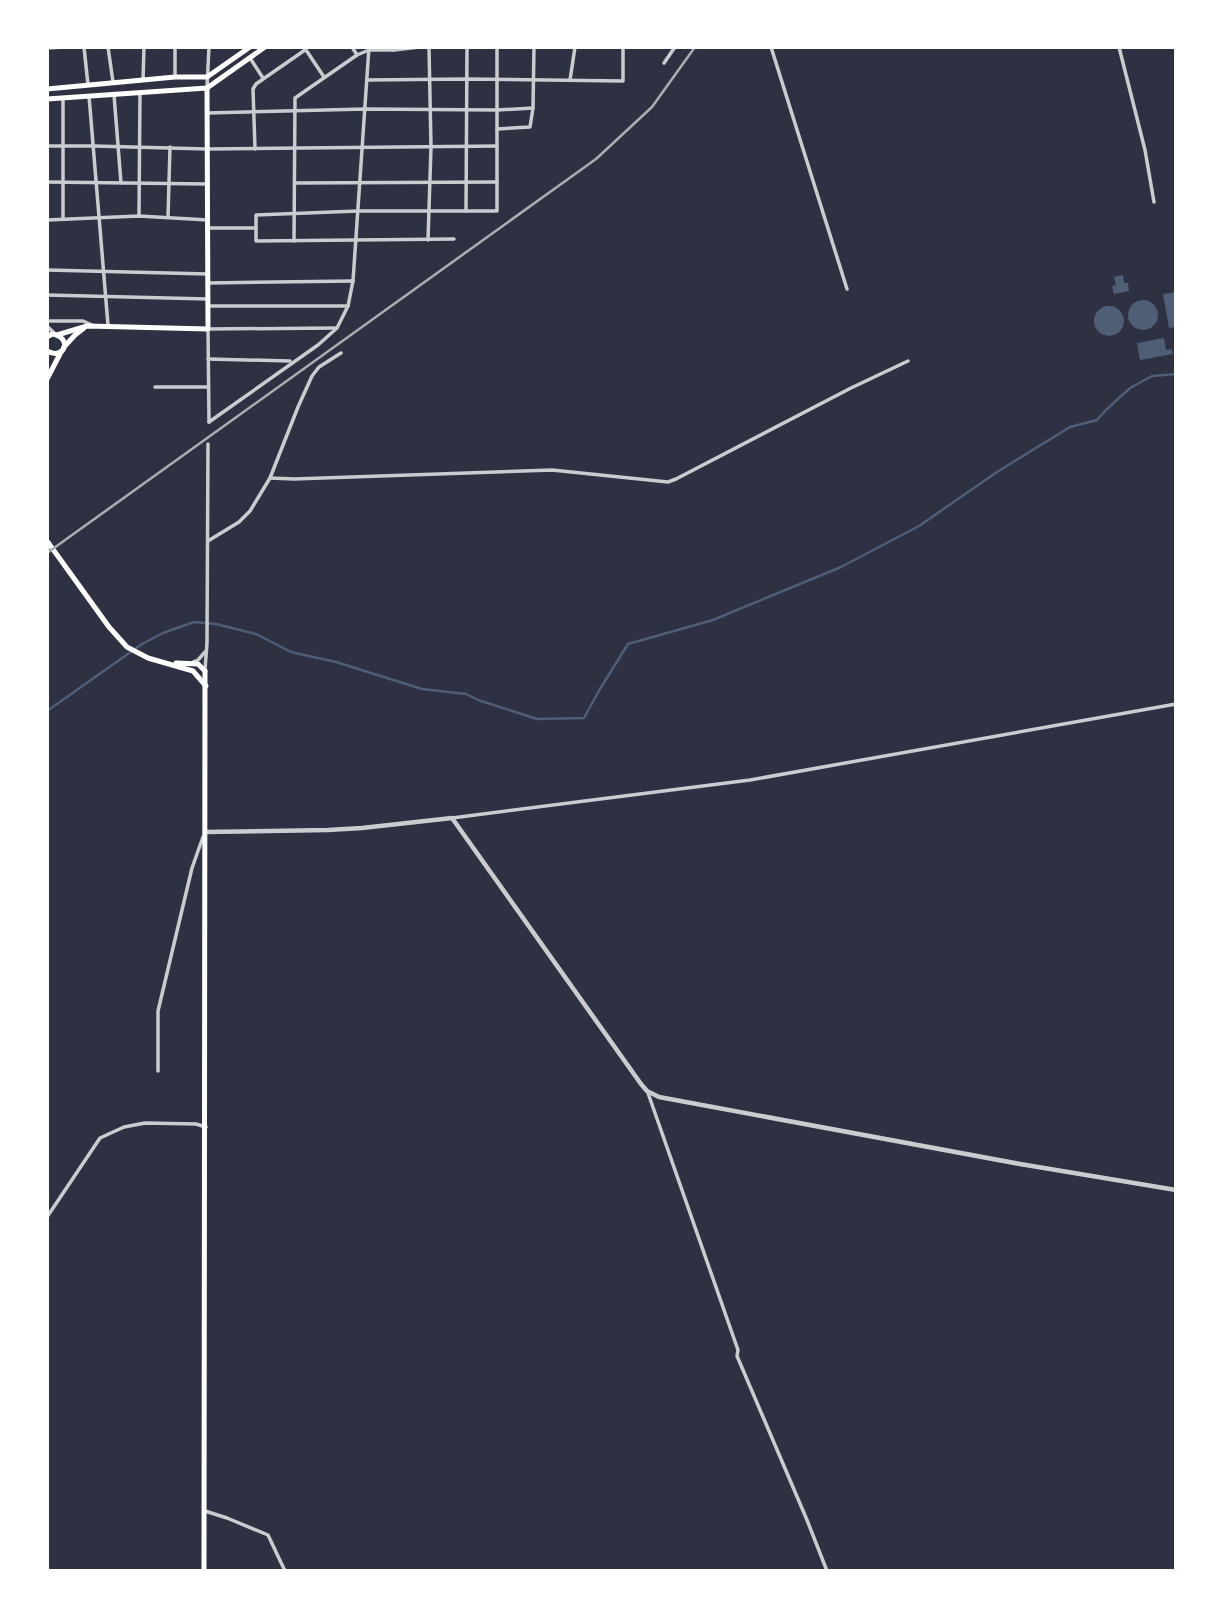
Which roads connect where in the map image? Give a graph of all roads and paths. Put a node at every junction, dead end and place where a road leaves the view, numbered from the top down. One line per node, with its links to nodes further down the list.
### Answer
1 (63, 47): 20 (street)
2 (84, 47): 39 (street)
3 (108, 47): 38 (street)
4 (144, 47): 32 (street)
5 (175, 47): 27 (street)
6 (209, 47): 28 (street)
7 (250, 47): 28 (main road)
8 (265, 47): 25 (main road)
9 (352, 47): 24 (street)
10 (420, 47): 23 (street)
11 (429, 47): 34 (street)
12 (467, 47): 31 (street)
13 (497, 47): 35 (street)
14 (534, 47): 36 (street)
15 (575, 47): 37 (street)
16 (623, 47): 37 (street)
17 (675, 47): 26 (street)
18 (771, 47): 103 (street)
19 (1119, 47): 81 (street)
20 (47, 48)
21 (369, 48): 23 (street); 24 (street); 33 (street)
22 (304, 49): 29 (street); 30 (street)
23 (394, 49)
24 (357, 55): 30 (street)
25 (250, 58): 29 (street); 40 (main road)
26 (664, 63)
27 (175, 77): 28 (main road); 32 (main road)
28 (207, 77): 40 (street)
29 (263, 78): 53 (street)
30 (324, 78): 51 (street)
31 (466, 79): 34 (street); 35 (street); 49 (street)
32 (143, 80): 38 (main road)
33 (367, 80): 34 (street); 48 (street)
34 (430, 80): 52 (street)
35 (498, 80): 36 (street); 50 (street)
36 (533, 80): 37 (street); 47 (street)
37 (570, 80)
38 (113, 82): 39 (main road)
39 (88, 85): 41 (main road)
40 (207, 88): 42 (main road); 54 (main road)
41 (47, 89)
42 (140, 93): 43 (main road); 61 (street)
43 (114, 94): 44 (main road); 59 (street)
44 (89, 96): 45 (main road); 58 (street)
45 (63, 98): 46 (main road); 57 (street)
46 (47, 99)
47 (533, 108): 50 (street); 55 (street)
48 (366, 109): 51 (street); 52 (street); 63 (street)
49 (466, 110): 50 (street); 52 (street); 65 (street)
50 (497, 110): 55 (street)
51 (295, 111): 53 (street); 66 (street)
52 (430, 111): 64 (street)
53 (254, 112): 54 (street); 68 (street)
54 (207, 113): 67 (main road)
55 (497, 129): 60 (street)
56 (47, 146): 57 (street)
57 (63, 146): 58 (street); 70 (street)
58 (94, 146): 59 (street); 74 (street)
59 (118, 146): 61 (street); 75 (street)
60 (496, 146): 65 (street); 73 (street)
61 (140, 147): 62 (street); 76 (street)
62 (170, 147): 67 (street); 77 (street)
63 (363, 147): 64 (street); 66 (street); 71 (street)
64 (431, 147): 65 (street); 72 (street)
65 (466, 147): 79 (street)
66 (295, 148): 68 (street); 78 (street)
67 (207, 149): 68 (street); 80 (main road)
68 (255, 149)
69 (47, 182): 70 (street)
70 (63, 182): 74 (street); 89 (street)
71 (360, 182): 72 (street); 78 (street); 82 (street)
72 (430, 182): 79 (street); 84 (street)
73 (497, 182): 79 (street); 83 (street)
74 (97, 183): 75 (street); 87 (street)
75 (121, 183): 76 (street)
76 (139, 183): 77 (street); 86 (street)
77 (169, 183): 80 (street); 88 (street)
78 (295, 183): 85 (street)
79 (466, 183): 83 (street)
80 (208, 184): 91 (main road)
81 (1154, 202)
82 (358, 211): 84 (street); 85 (street); 95 (street)
83 (466, 211): 84 (street)
84 (430, 212): 96 (street)
85 (295, 214): 93 (street); 97 (street)
86 (139, 216): 87 (street); 88 (street)
87 (100, 218): 89 (street); 99 (street)
88 (168, 218): 91 (street)
89 (64, 219): 90 (street)
90 (47, 220)
91 (208, 220): 92 (main road)
92 (208, 228): 93 (street); 100 (main road)
93 (256, 228): 97 (street)
94 (454, 239): 96 (street)
95 (356, 240): 96 (street); 97 (street); 101 (street)
96 (428, 240)
97 (294, 241)
98 (47, 270): 99 (street)
99 (104, 271): 100 (street); 105 (street)
100 (208, 274): 102 (main road)
101 (353, 281): 102 (street); 107 (street)
102 (208, 283): 106 (main road)
103 (847, 289)
104 (47, 295): 105 (street)
105 (106, 297): 106 (street); 109 (street)
106 (208, 302): 107 (street); 114 (main road)
107 (348, 306): 113 (street)
108 (47, 321): 112 (street)
109 (108, 325): 112 (main road); 114 (main road)
110 (47, 326): 115 (street)
111 (87, 326): 112 (main road); 115 (main road); 117 (main road)
112 (94, 326)
113 (337, 328): 114 (street); 121 (street)
114 (208, 329): 120 (street)
115 (56, 334): 116 (main road); 117 (main road)
116 (47, 337)
117 (63, 349): 118 (main road); 123 (main road)
118 (47, 351)
119 (341, 353): 127 (street)
120 (208, 359): 121 (street); 125 (street)
121 (292, 361): 125 (street)
122 (908, 361): 127 (street)
123 (47, 379)
124 (155, 387): 125 (street)
125 (208, 387)
126 (208, 444): 129 (street)
127 (270, 478): 129 (street)
128 (47, 541): 132 (main road)
129 (208, 541): 130 (street)
130 (207, 645): 131 (street); 134 (street)
131 (192, 663): 132 (main road); 134 (main road)
132 (172, 664): 133 (main road)
133 (193, 671): 134 (main road); 135 (main road)
134 (205, 671): 135 (main road)
135 (206, 687): 138 (main road)
136 (1176, 704): 137 (street)
137 (452, 818): 138 (street); 140 (street)
138 (205, 832): 139 (street); 141 (main road)
139 (158, 1071)
140 (647, 1091): 142 (street); 147 (street)
141 (206, 1127): 143 (street); 144 (main road)
142 (1176, 1190)
143 (47, 1217)
144 (205, 1511): 145 (main road); 146 (street)
145 (204, 1571)
146 (285, 1571)
147 (827, 1571)

